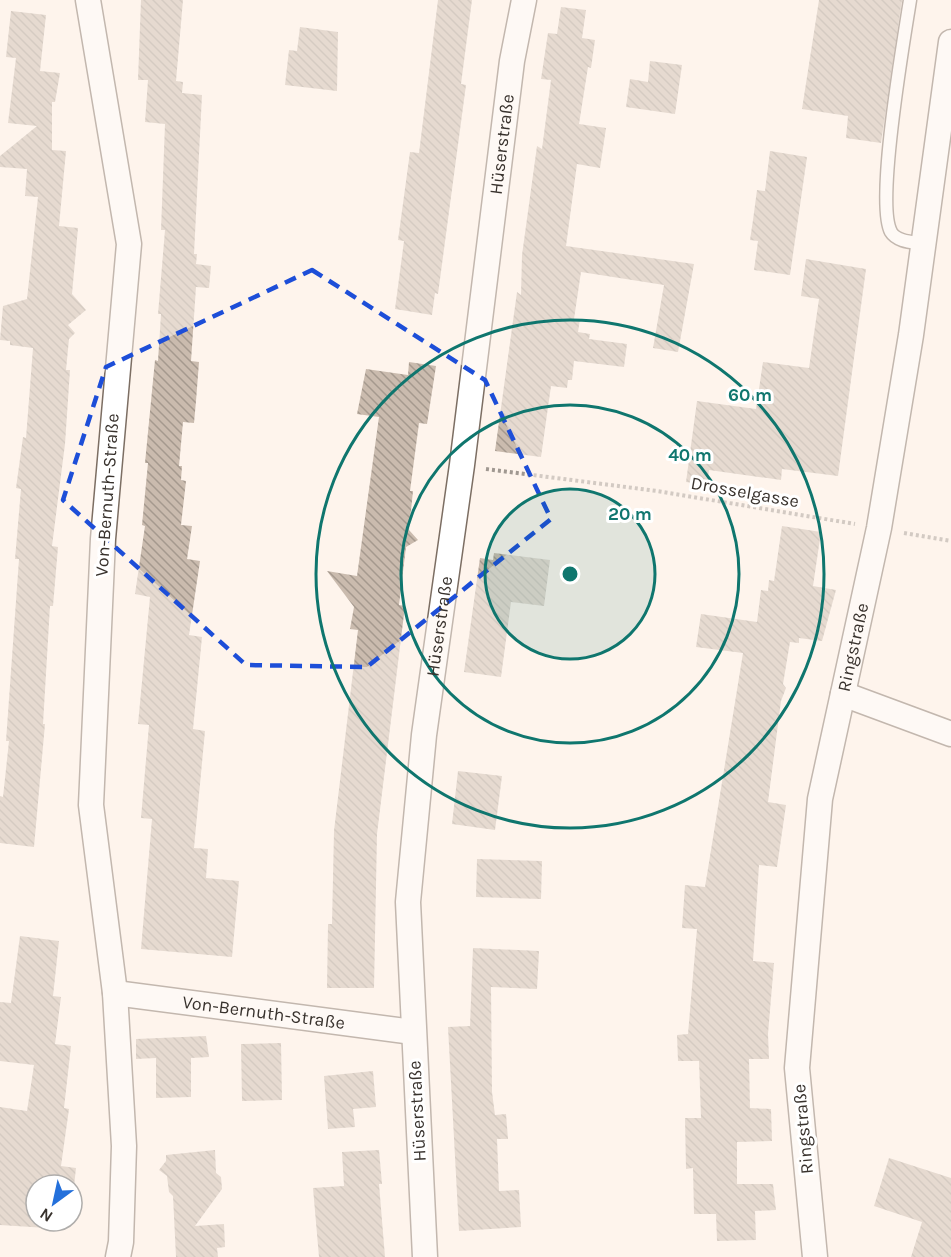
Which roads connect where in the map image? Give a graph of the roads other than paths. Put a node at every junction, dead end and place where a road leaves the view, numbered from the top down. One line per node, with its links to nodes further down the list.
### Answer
1 (88, 0): 8 (street, Von-Bernuth-Straße)
2 (524, 0): 9 (street, Hüserstraße)
3 (910, 0): 5 (lane)
4 (951, 42): 5 (street, Ringstraße)
5 (924, 244): 6 (street, Ringstraße)
6 (843, 694): 7 (street); 12 (street, Ringstraße)
7 (951, 734)
8 (115, 993): 9 (street, Von-Bernuth-Straße); 10 (street, Von-Bernuth-Straße)
9 (413, 1032): 11 (street, Hüserstraße)
10 (118, 1257)
11 (425, 1257)
12 (814, 1257)

